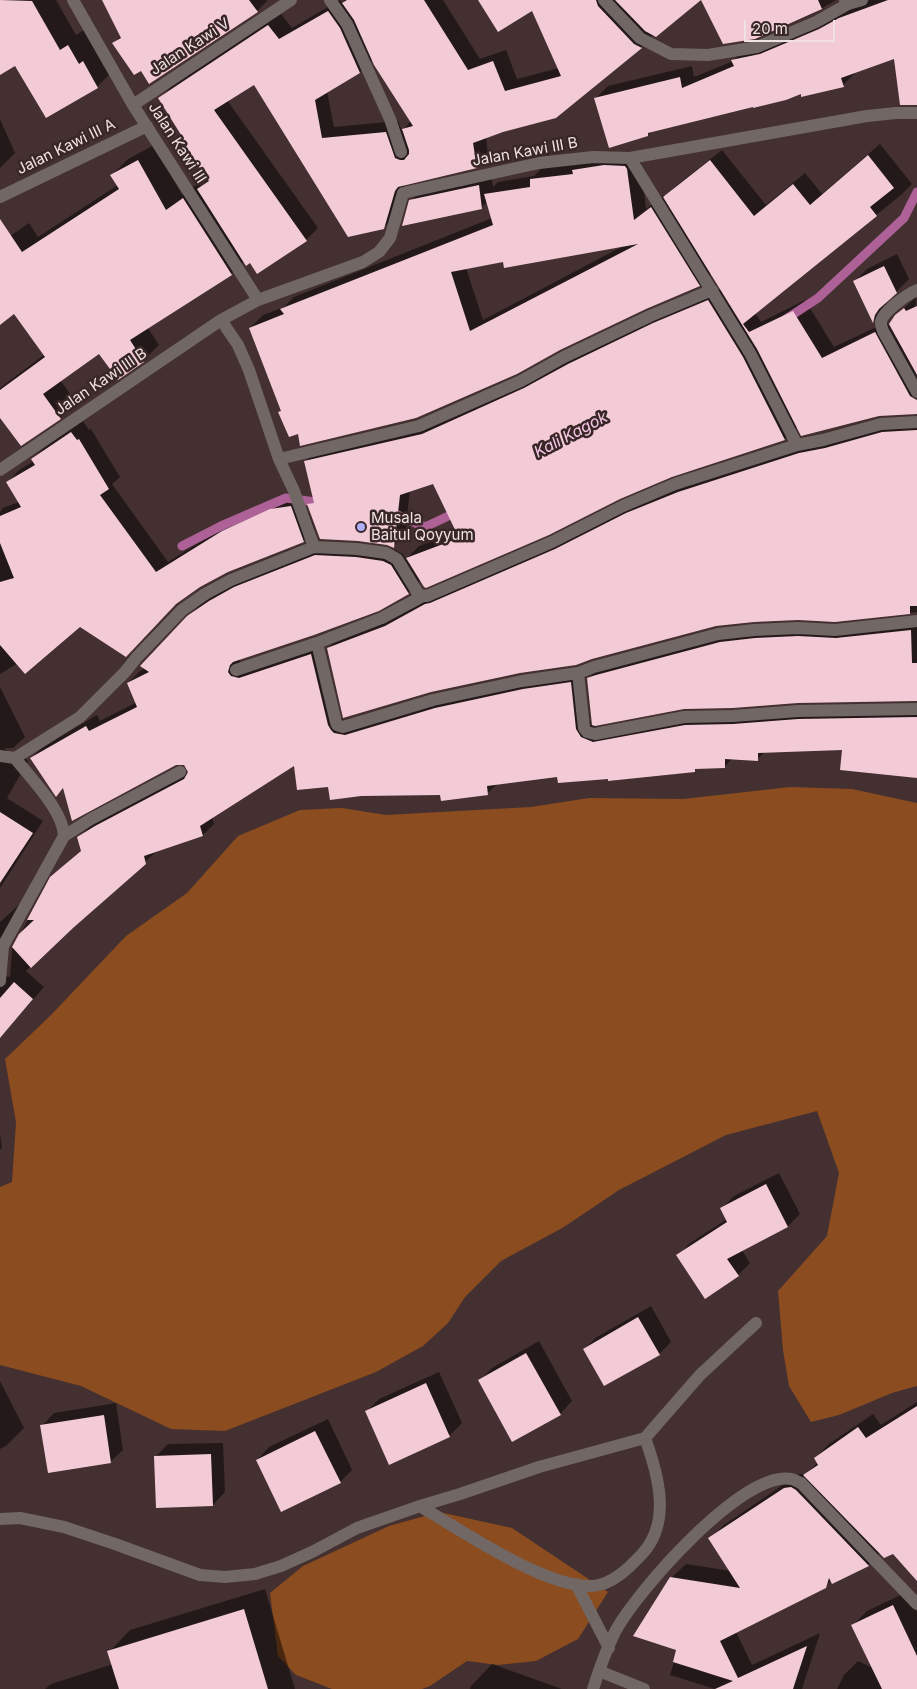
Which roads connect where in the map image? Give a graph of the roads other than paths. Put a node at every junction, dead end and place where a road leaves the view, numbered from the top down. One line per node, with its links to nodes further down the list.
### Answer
1 (73, 0): 7 (street, Jalan Kawi III)
2 (291, 0): 7 (street, Jalan Kawi V)
3 (330, 0): 10 (street)
4 (604, 0): 6 (street)
5 (862, 0): 6 (street)
6 (846, 2)
7 (133, 106): 9 (street, Jalan Kawi III)
8 (917, 113): 11 (street, Jalan Kawi III B)
9 (147, 126): 12 (street, Jalan Kawi III A); 15 (street, Jalan Kawi III)
10 (401, 152)
11 (630, 158): 13 (street); 15 (street, Jalan Kawi III B)
12 (0, 198)
13 (712, 290): 19 (street); 20 (street)
14 (917, 290): 17 (street)
15 (258, 300): 16 (street, Jalan Kawi III B)
16 (221, 320): 20 (street); 21 (street, Jalan Kawi III B)
17 (917, 392)
18 (917, 422): 19 (street)
19 (797, 445): 23 (street)
20 (279, 459): 22 (street)
21 (0, 470)
22 (314, 547): 23 (street); 30 (street)
23 (422, 596): 25 (street)
24 (917, 621): 27 (street)
25 (317, 643): 26 (street); 27 (street)
26 (236, 670)
27 (578, 673): 28 (street)
28 (917, 709)
29 (0, 756): 30 (street)
30 (15, 758): 32 (street)
31 (180, 772): 32 (street)
32 (64, 836): 33 (street)
33 (0, 981)
34 (756, 1323): 35 (street)
35 (645, 1438): 36 (street); 38 (street)
36 (420, 1506): 37 (street); 38 (street)
37 (0, 1519)
38 (576, 1584): 40 (street)
39 (917, 1604): 40 (street)
40 (609, 1648): 41 (street)
41 (599, 1671): 42 (street); 43 (street)
42 (593, 1689)
43 (644, 1689)

